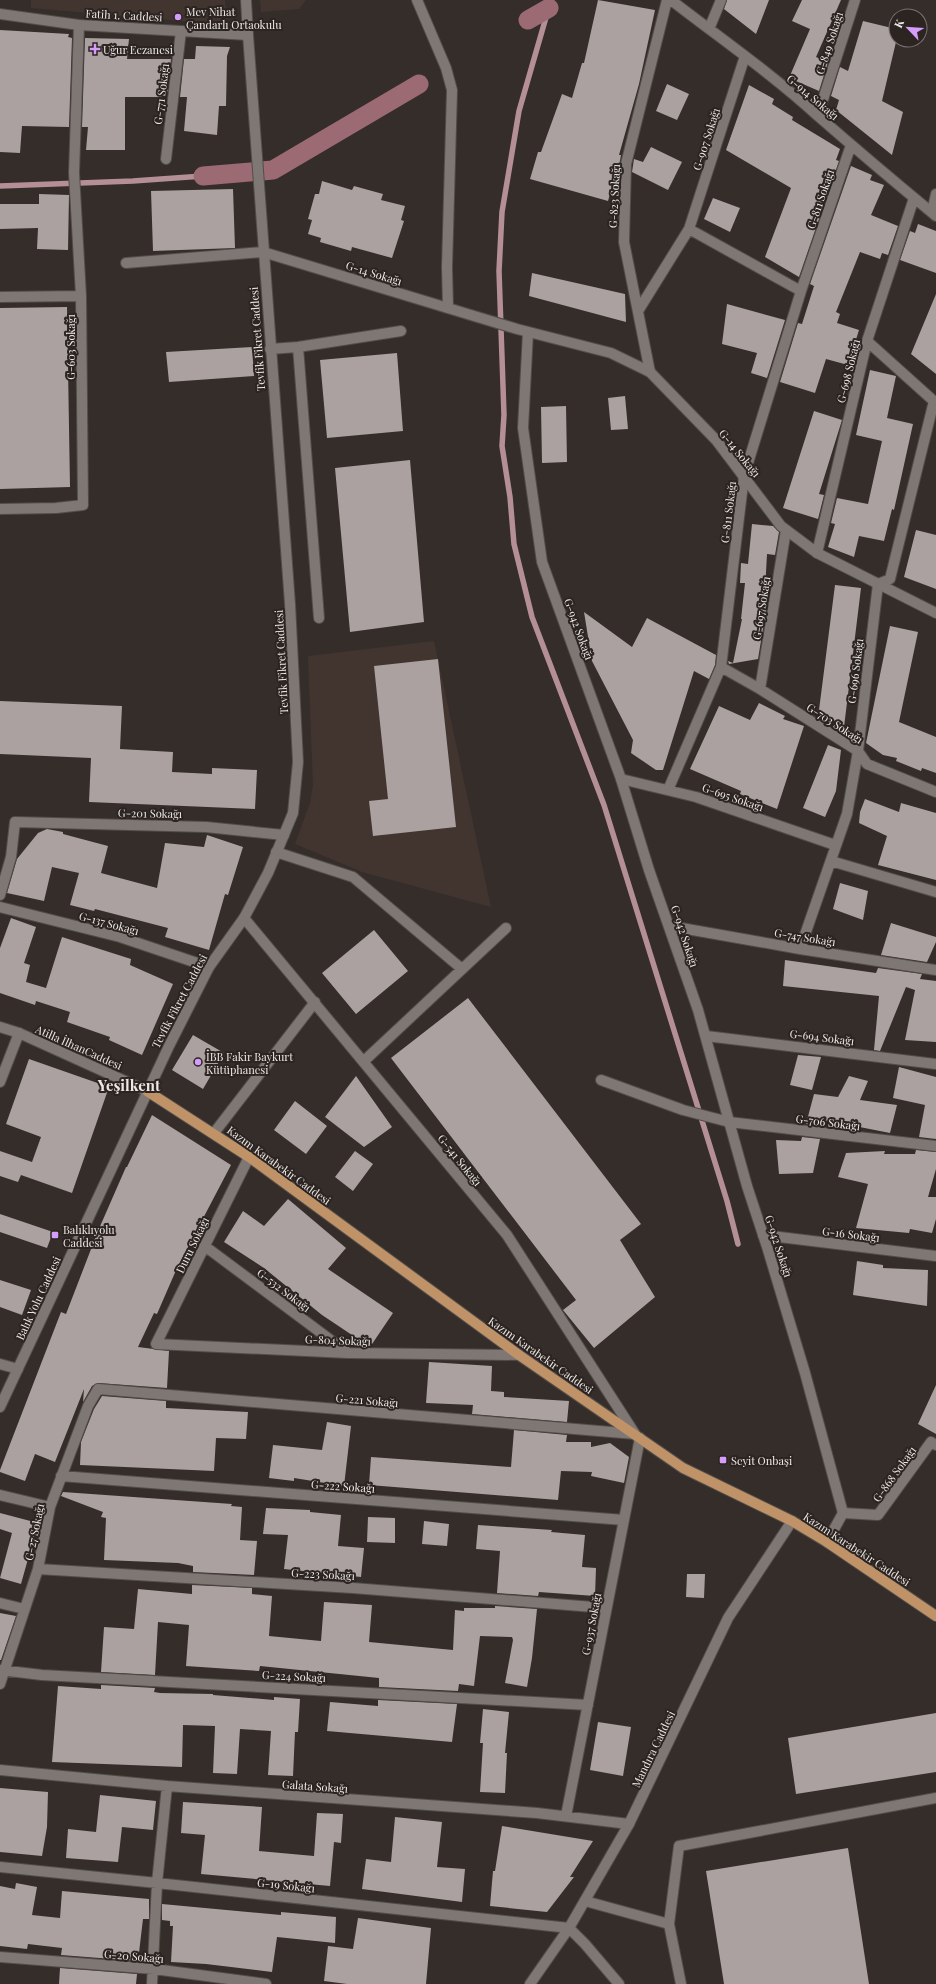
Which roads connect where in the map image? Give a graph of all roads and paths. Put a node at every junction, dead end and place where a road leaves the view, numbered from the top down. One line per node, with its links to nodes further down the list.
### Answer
1 (246, 0): 11 (street)
2 (417, 0): 25 (street)
3 (667, 0): 26 (street, G-823 Sokağı)
4 (671, 0): 9 (street, G-914 Sokağı)
5 (721, 0): 9 (street)
6 (855, 0): 13 (street, G-849 Sokağı)
7 (0, 14): 8 (street, Fatih 1. Caddesi)
8 (79, 25): 10 (street, Fatih 1. Caddesi); 23 (street, G-603 Sokağı)
9 (709, 29): 12 (street, G-914 Sokağı)
10 (181, 31): 11 (street, Fatih 1. Caddesi); 15 (street, G-771 Sokağı)
11 (248, 35): 20 (street, Tevfik Fikret Caddesi)
12 (745, 56): 13 (street, G-914 Sokağı); 19 (street, G-907 Sokağı)
13 (818, 115): 14 (street, G-914 Sokağı)
14 (851, 145): 17 (street, G-914 Sokağı); 22 (street, G-811 Sokağı)
15 (166, 159)
16 (936, 194): 18 (street)
17 (914, 198): 18 (street, G-914 Sokağı); 29 (street, G-698 Sokağı)
18 (934, 214)
19 (689, 229): 22 (street); 26 (street, G-907 Sokağı)
20 (263, 252): 21 (street); 25 (street, G-14 Sokağı); 31 (street, Tevfik Fikret Caddesi)
21 (126, 263)
22 (801, 291): 34 (street, G-811 Sokağı)
23 (81, 296): 24 (street); 35 (street, G-603 Sokağı)
24 (0, 297)
25 (448, 308): 28 (street, G-14 Sokağı)
26 (638, 311): 32 (street, G-823 Sokağı)
27 (401, 331): 30 (street)
28 (528, 332): 32 (street, G-14 Sokağı); 44 (street, G-942 Sokağı)
29 (867, 341): 33 (street); 37 (street, G-698 Sokağı)
30 (298, 347): 31 (street); 40 (street)
31 (270, 349): 47 (street, Tevfik Fikret Caddesi)
32 (650, 372): 34 (street, G-14 Sokağı)
33 (935, 402): 38 (street)
34 (744, 476): 36 (street, G-14 Sokağı); 41 (street, G-811 Sokağı)
35 (0, 509)
36 (786, 530): 37 (street, G-14 Sokağı); 42 (street, G-697 Sokağı)
37 (817, 553): 38 (street, G-14 Sokağı)
38 (878, 584): 39 (street, G-14 Sokağı); 43 (street, G-696 Sokağı)
39 (936, 613)
40 (319, 618)
41 (721, 667): 42 (street, G-703 Sokağı); 45 (street, G-811 Sokağı)
42 (760, 689): 43 (street, G-703 Sokağı)
43 (858, 751): 46 (street, G-703 Sokağı); 48 (street, G-696 Sokağı)
44 (621, 779): 45 (street, G-695 Sokağı); 55 (street, G-942 Sokağı)
45 (668, 790): 48 (street, G-695 Sokağı)
46 (936, 792)
47 (284, 835): 49 (street, Tevfik Fikret Caddesi); 52 (street, G-201 Sokağı)
48 (835, 845): 50 (street, G-696 Sokağı)
49 (276, 852): 54 (street, Tevfik Fikret Caddesi); 59 (street)
50 (831, 861): 51 (street); 57 (street, G-696 Sokağı)
51 (936, 892)
52 (0, 895)
53 (0, 908): 58 (street, G-137 Sokağı)
54 (244, 918): 58 (street, Tevfik Fikret Caddesi); 61 (street, G-541 Sokağı)
55 (670, 926): 57 (street, G-747 Sokağı); 64 (street, G-942 Sokağı)
56 (506, 928): 59 (street)
57 (800, 949): 60 (street, G-747 Sokağı)
58 (209, 967): 69 (street, Tevfik Fikret Caddesi)
59 (462, 969): 65 (street)
60 (936, 970)
61 (315, 1002): 65 (street, G-541 Sokağı); 71 (street)
62 (0, 1027): 63 (street, Atilla İlhanCaddesi)
63 (19, 1033): 68 (street); 69 (street, Atilla İlhanCaddesi)
64 (706, 1036): 66 (street, G-694 Sokağı); 70 (street, G-942 Sokağı)
65 (364, 1061): 84 (street, G-541 Sokağı)
66 (936, 1064)
67 (600, 1080): 70 (street, G-706 Sokağı)
68 (0, 1082)
69 (147, 1091): 71 (main road, Kazım Karabekir Caddesi); 81 (street, Balık Yolu Caddesi)
70 (729, 1122): 72 (street, G-706 Sokağı); 74 (street, G-942 Sokağı)
71 (214, 1133): 73 (main road, Kazım Karabekir Caddesi)
72 (936, 1146)
73 (249, 1156): 75 (street, Duru Sokağı); 79 (main road, Kazım Karabekir Caddesi)
74 (763, 1235): 76 (street, G-16 Sokağı); 89 (street, G-942 Sokağı)
75 (206, 1247): 77 (street, Duru Sokağı); 78 (street, G-532 Sokağı)
76 (936, 1256)
77 (156, 1344): 78 (street, G-804 Sokağı)
78 (348, 1353): 79 (street, G-804 Sokağı)
79 (519, 1355): 84 (main road, Kazım Karabekir Caddesi)
80 (0, 1364): 81 (street)
81 (18, 1369): 83 (street, Balık Yolu Caddesi)
82 (98, 1389): 84 (street, G-221 Sokağı); 86 (street, G-27 Sokağı)
83 (0, 1407)
84 (637, 1436): 90 (street, G-937 Sokağı); 91 (main road, Kazım Karabekir Caddesi)
85 (936, 1445): 89 (street, G-868 Sokağı)
86 (61, 1476): 88 (street, G-27 Sokağı); 90 (street, G-222 Sokağı)
87 (0, 1495): 88 (street)
88 (50, 1507): 93 (street, G-27 Sokağı)
89 (843, 1513): 92 (street)
90 (624, 1520): 95 (street, G-937 Sokağı)
91 (792, 1522): 92 (main road, Kazım Karabekir Caddesi); 105 (street, Mandıra Caddesi)
92 (827, 1542): 97 (main road, Kazım Karabekir Caddesi)
93 (38, 1569): 95 (street, G-223 Sokağı); 96 (street, G-27 Sokağı)
94 (0, 1603): 96 (street)
95 (606, 1608): 100 (street, G-937 Sokağı)
96 (24, 1609): 98 (street, G-27 Sokağı)
97 (936, 1616)
98 (2, 1670): 99 (street, G-27 Sokağı); 100 (street, G-224 Sokağı)
99 (0, 1684)
100 (588, 1705): 104 (street, G-937 Sokağı)
101 (0, 1770): 102 (street, Galata Sokağı)
102 (167, 1786): 104 (street, Galata Sokağı); 107 (street)
103 (936, 1798): 109 (street)
104 (566, 1816): 105 (street, Galata Sokağı)
105 (629, 1824): 108 (street, Mandıra Caddesi)
106 (0, 1867): 107 (street, G-19 Sokağı)
107 (157, 1883): 110 (street, G-19 Sokağı); 112 (street)
108 (585, 1901): 109 (street); 110 (street, Mandıra Caddesi)
109 (669, 1924): 117 (street)
110 (569, 1928): 115 (street, Mandıra Caddesi); 116 (street)
111 (0, 1957): 112 (street, G-20 Sokağı)
112 (154, 1969): 113 (street); 114 (street, G-20 Sokağı)
113 (152, 1984)
114 (266, 1984)
115 (530, 1984)
116 (619, 1984)
117 (681, 1984)

